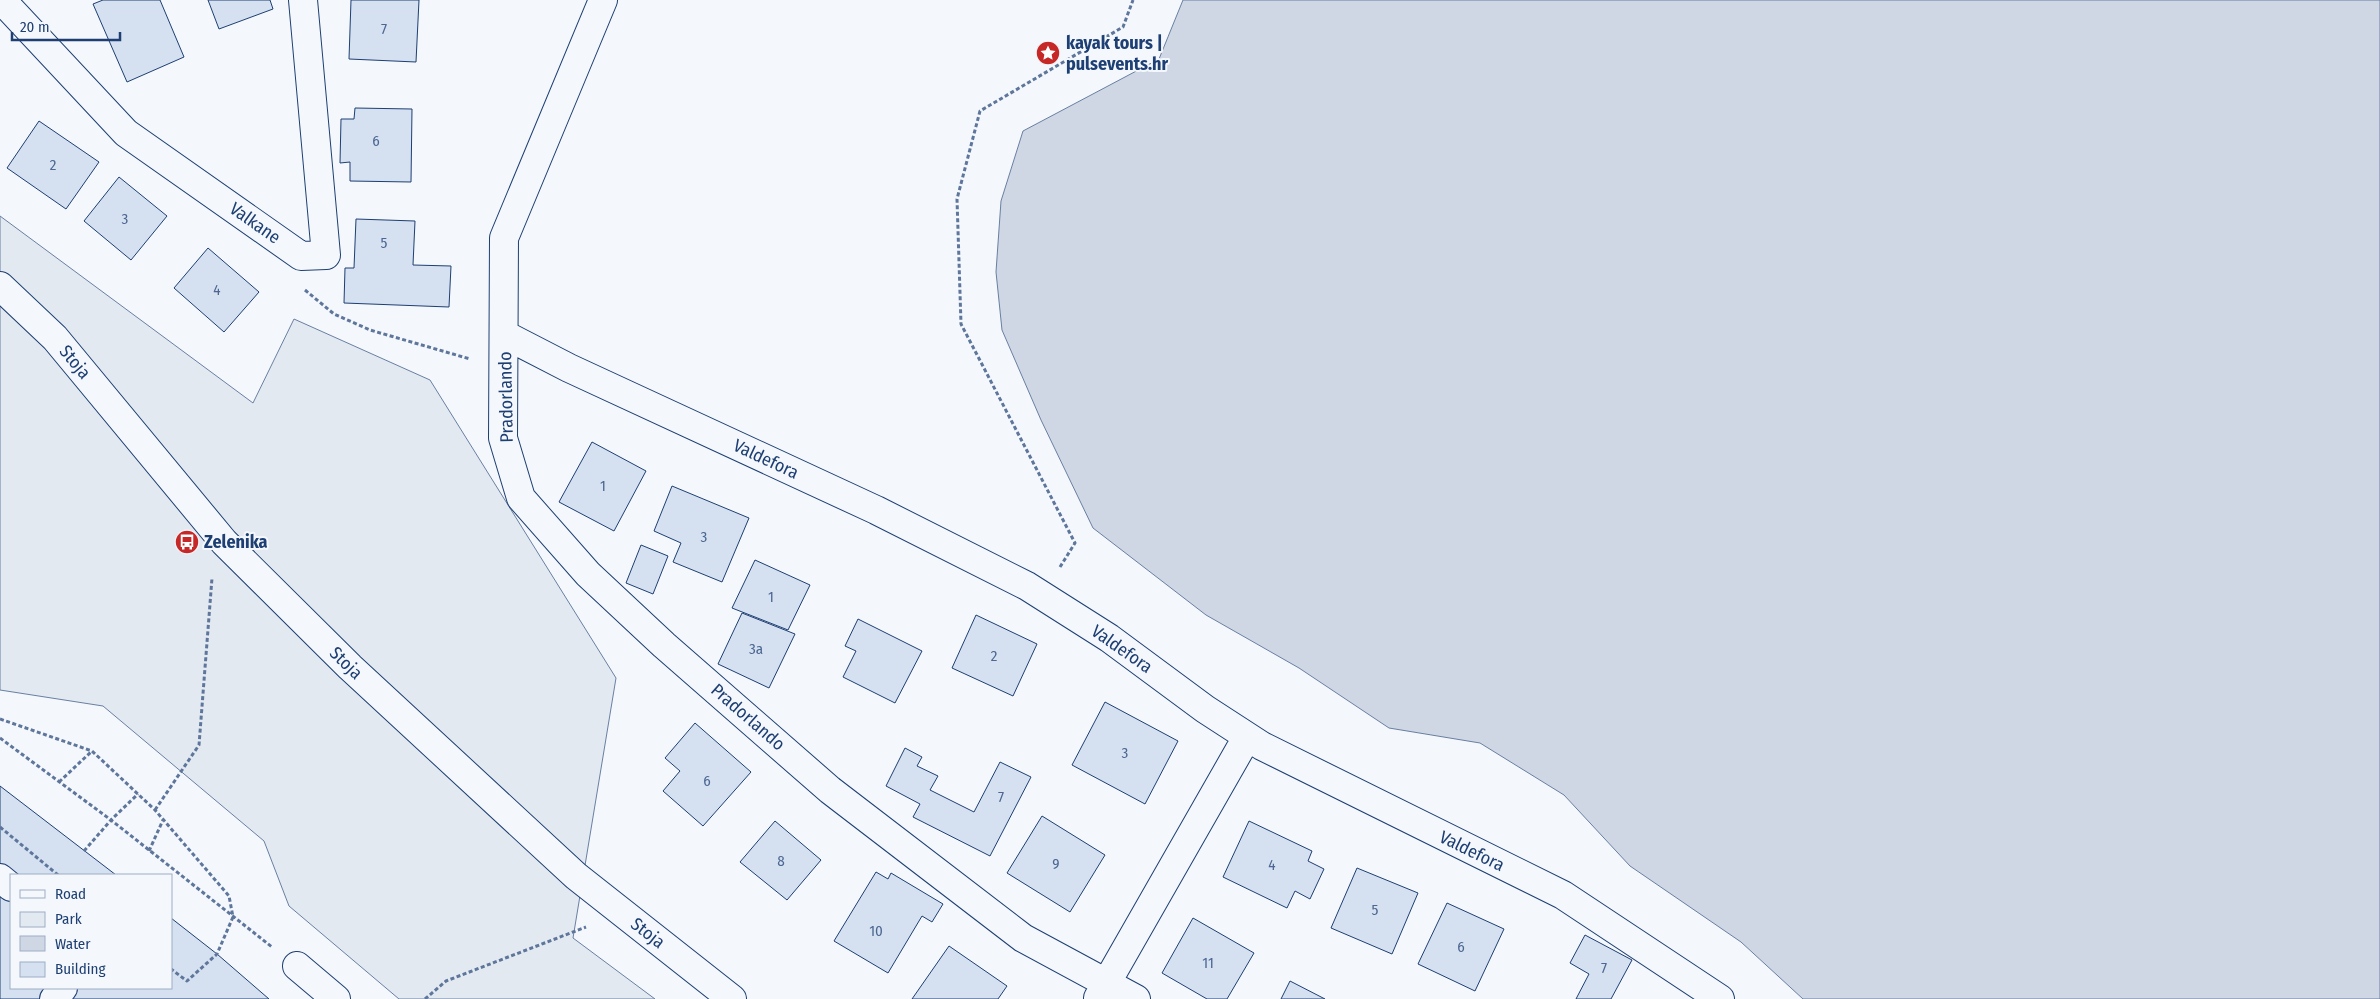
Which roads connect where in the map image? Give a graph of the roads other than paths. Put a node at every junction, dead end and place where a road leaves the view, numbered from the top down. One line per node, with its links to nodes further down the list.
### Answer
1 (4, 0): 2 (street, Valkane)
2 (303, 0)
3 (603, 0): 5 (street)
4 (0, 286): 14 (street, Stoja)
5 (505, 335): 6 (street, Valdefora); 11 (street, Pradorlando)
6 (1248, 737): 11 (street); 16 (street, Valdefora)
7 (0, 878): 8 (street)
8 (10, 886)
9 (297, 966): 13 (street)
10 (62, 989): 12 (street)
11 (1102, 991): 15 (street, Pradorlando)
12 (54, 999)
13 (336, 999)
14 (732, 999)
15 (1136, 999)
16 (1720, 999)

